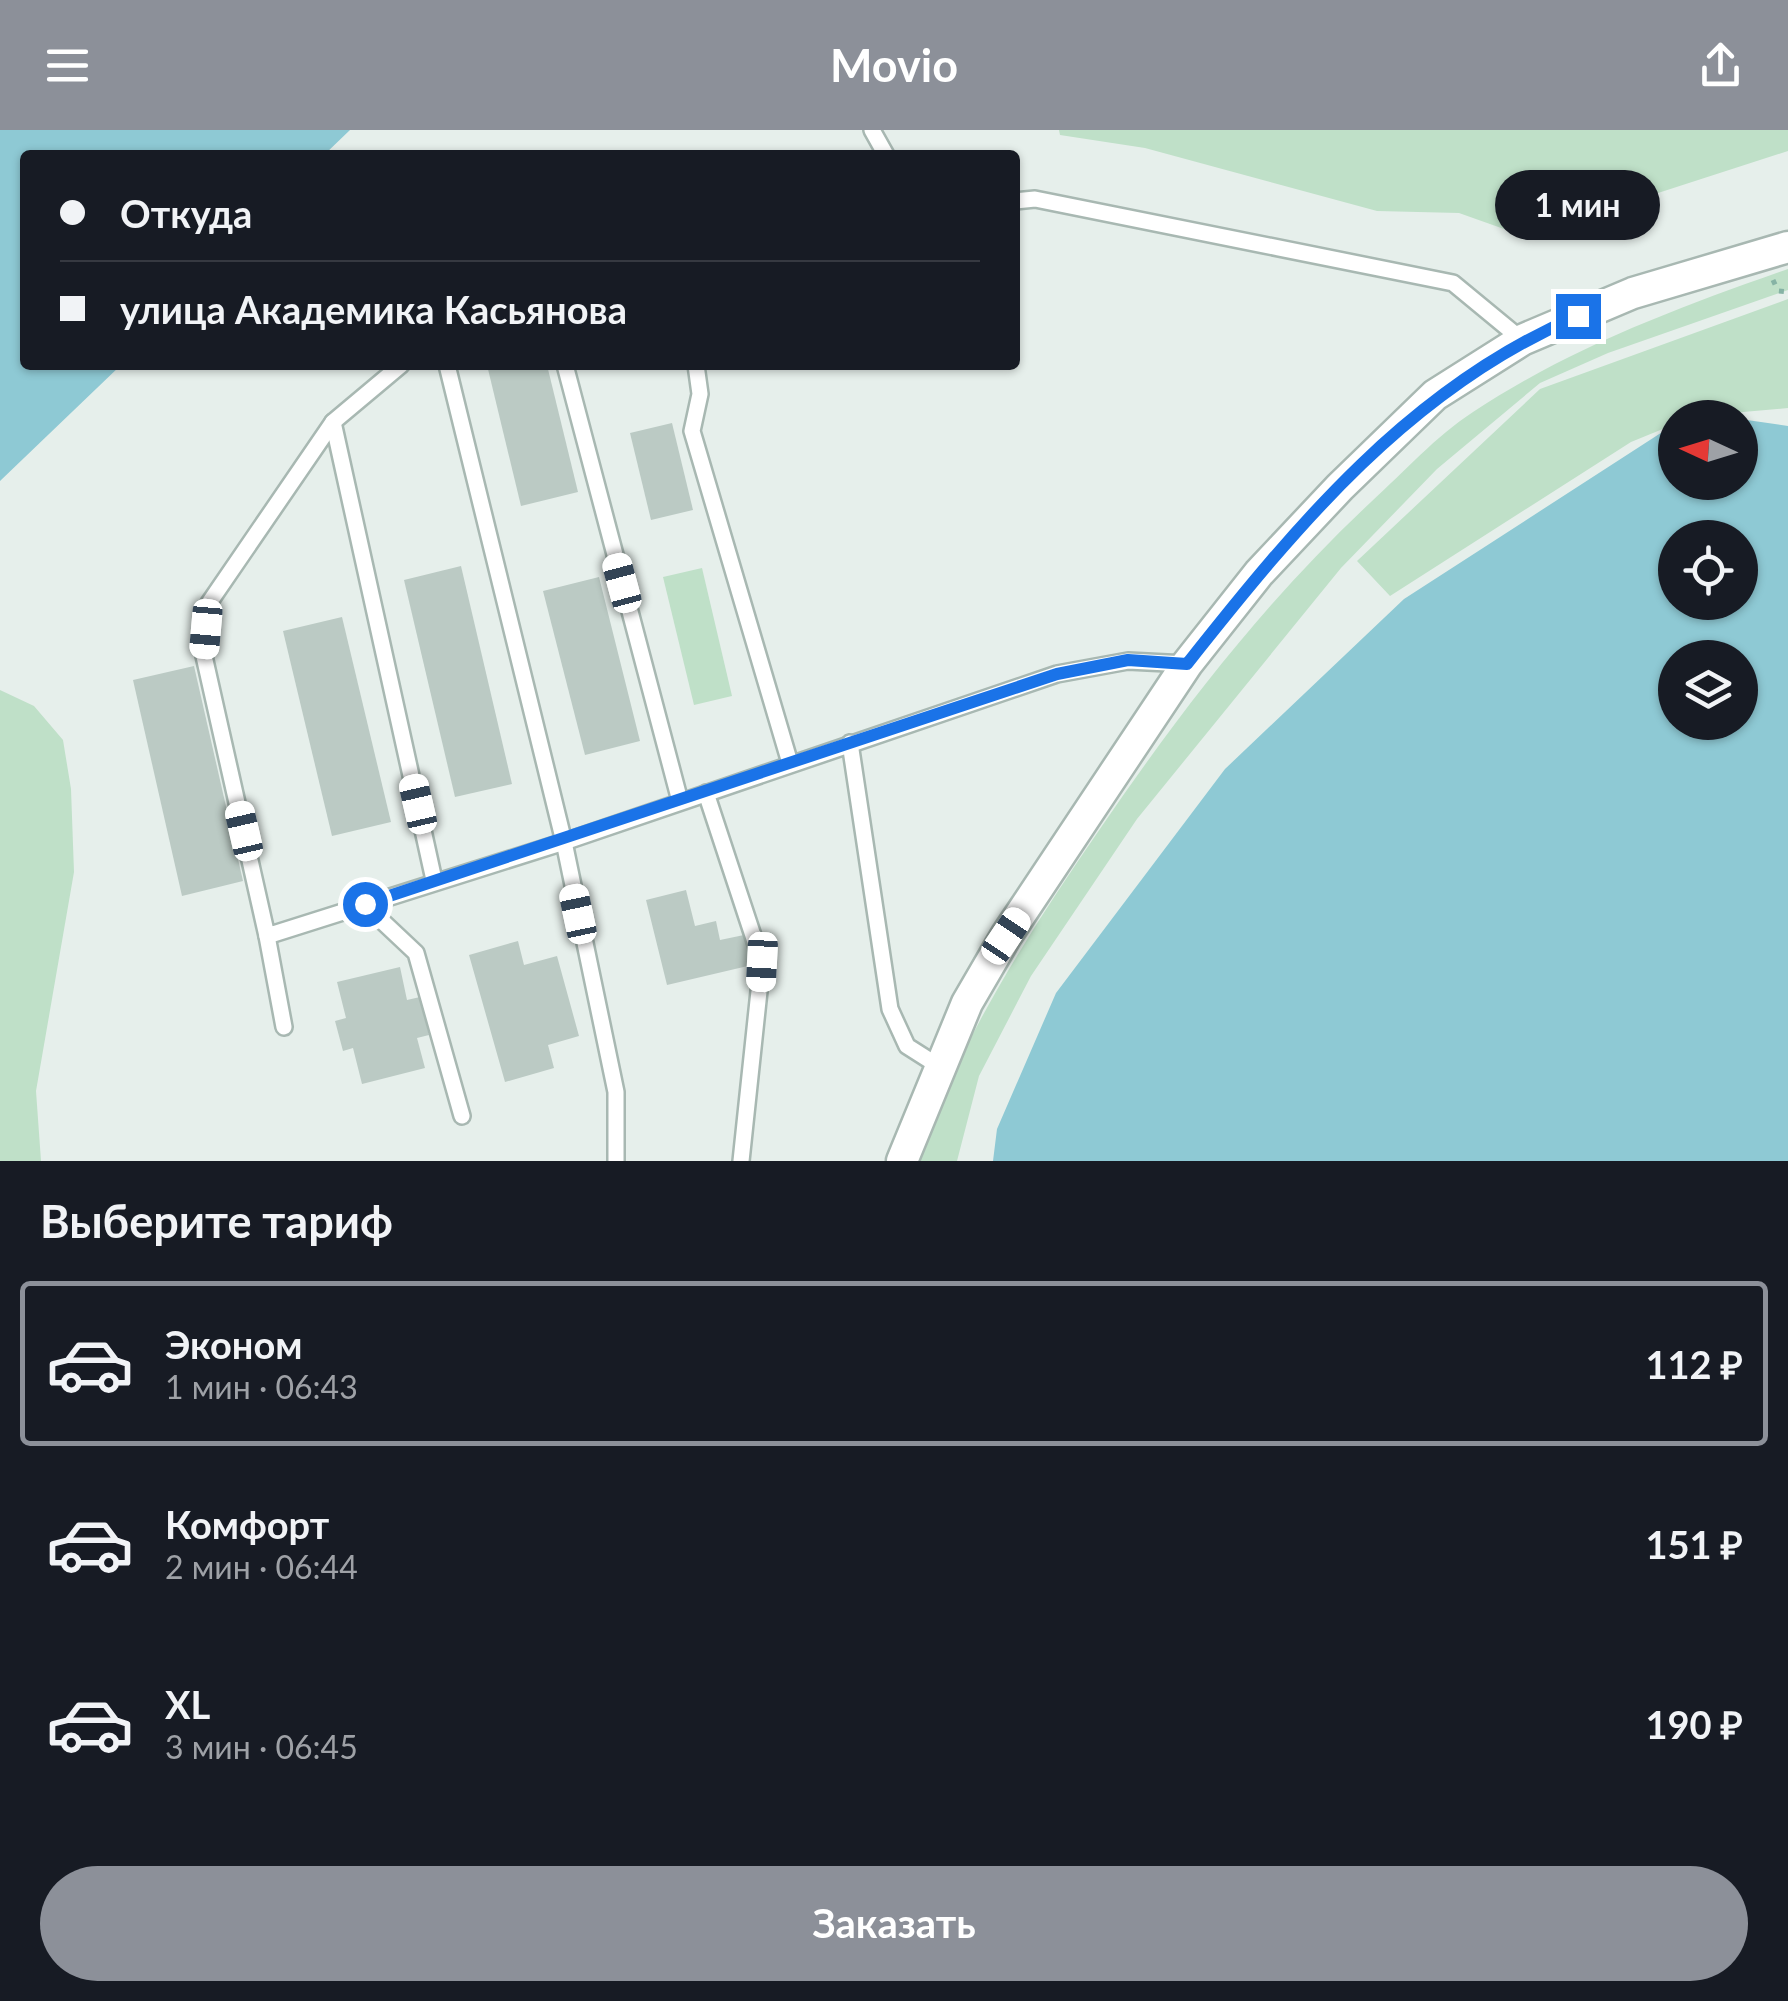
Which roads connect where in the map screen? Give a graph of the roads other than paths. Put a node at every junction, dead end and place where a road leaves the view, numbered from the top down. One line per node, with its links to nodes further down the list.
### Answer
1 (1020, 200): 3 (lane)
2 (1788, 247): 3 (street)
3 (1522, 340): 9 (street)
4 (395, 370): 8 (lane)
5 (448, 370): 14 (lane)
6 (566, 370): 13 (lane)
7 (697, 370): 11 (lane)
8 (333, 422): 15 (lane); 17 (lane)
9 (1187, 664): 10 (lane); 19 (street)
10 (850, 743): 11 (lane); 19 (lane)
11 (790, 762): 12 (lane)
12 (706, 792): 13 (lane); 22 (lane)
13 (680, 801): 14 (lane)
14 (564, 842): 15 (lane); 21 (lane)
15 (434, 880): 16 (lane)
16 (365, 904): 17 (lane); 20 (lane)
17 (267, 936): 18 (lane)
18 (284, 1027)
19 (940, 1068): 23 (street)
20 (462, 1116)
21 (616, 1161)
22 (740, 1161)
23 (902, 1161)

